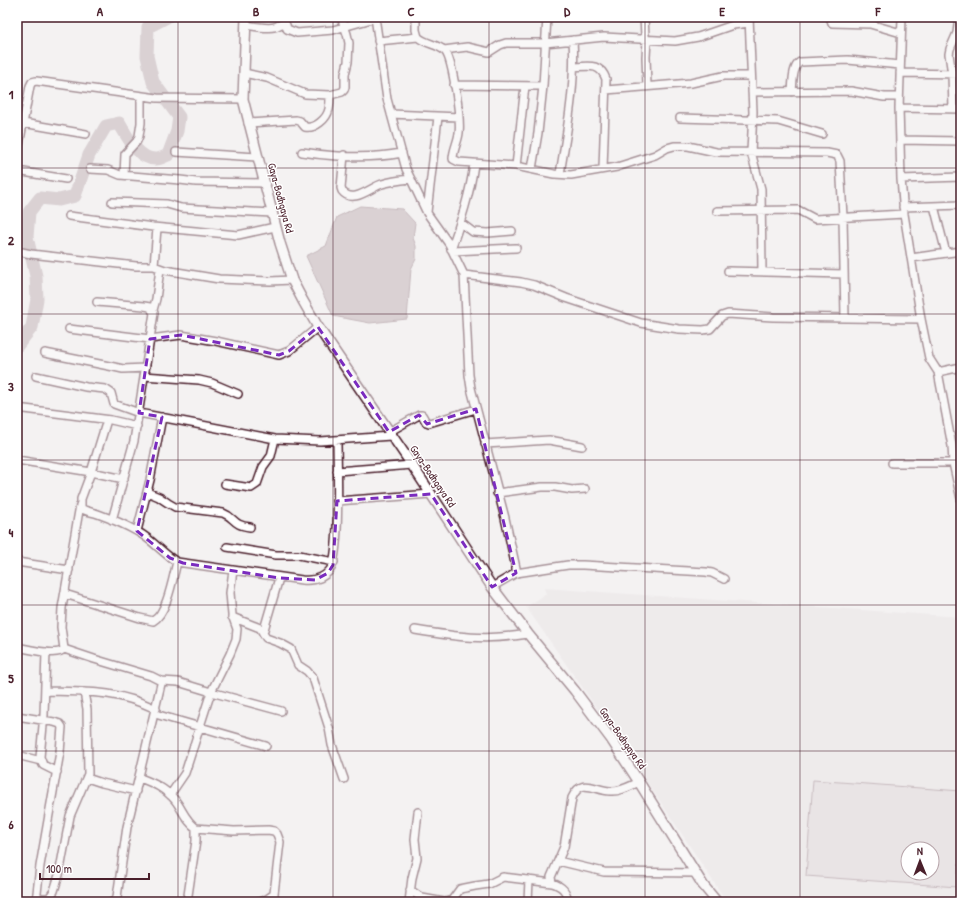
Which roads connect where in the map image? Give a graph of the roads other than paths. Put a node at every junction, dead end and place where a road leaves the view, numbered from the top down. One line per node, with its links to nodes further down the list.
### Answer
1 (341, 17): 11 (street)
2 (375, 17): 11 (street); 16 (street)
3 (416, 17): 13 (street)
4 (547, 17): 17 (street)
5 (644, 17): 15 (street)
6 (830, 17): 12 (street)
7 (902, 17): 12 (street)
8 (959, 17): 23 (street)
9 (749, 20): 15 (street); 25 (street)
10 (246, 21): 11 (street); 21 (street, Gaya-Bodhgaya Rd)
11 (345, 28): 33 (street)
12 (901, 33): 19 (street)
13 (418, 37): 16 (street); 18 (street)
14 (573, 40): 15 (street); 17 (street); 20 (street)
15 (647, 40): 29 (street)
16 (378, 41): 40 (street)
17 (545, 43): 18 (street); 28 (street)
18 (444, 50): 26 (street)
19 (900, 65): 22 (street); 32 (street)
20 (574, 67): 30 (street); 64 (street)
21 (244, 73): 33 (street); 36 (street, Gaya-Bodhgaya Rd)
22 (900, 73): 23 (street); 35 (street)
23 (952, 74): 24 (street); 38 (street)
24 (961, 74)
25 (751, 76): 29 (street); 31 (street)
26 (454, 85): 27 (street); 42 (street)
27 (525, 86): 28 (street); 59 (street)
28 (544, 86): 61 (street)
29 (647, 86): 30 (street)
30 (606, 90): 62 (street)
31 (752, 92): 32 (street); 44 (street)
32 (792, 92): 35 (street)
33 (330, 95): 46 (street)
34 (141, 96): 36 (street); 45 (street); 65 (street)
35 (899, 97): 37 (street)
36 (243, 99): 46 (street, Gaya-Bodhgaya Rd)
37 (899, 108): 38 (street); 49 (street)
38 (953, 109): 39 (street)
39 (961, 109)
40 (391, 114): 41 (street); 54 (street)
41 (438, 117): 42 (street); 78 (street)
42 (459, 117): 58 (street)
43 (680, 118): 44 (street)
44 (752, 121): 48 (street); 53 (street)
45 (23, 123): 47 (street); 56 (street)
46 (248, 123): 57 (street, Gaya-Bodhgaya Rd)
47 (86, 134)
48 (822, 134)
49 (900, 140): 50 (street); 69 (street)
50 (961, 141)
51 (176, 152): 57 (street)
52 (302, 152): 55 (street)
53 (751, 152): 62 (street); 76 (street); 81 (street)
54 (402, 153): 55 (street); 68 (street)
55 (344, 155): 68 (street)
56 (17, 156)
57 (257, 157): 70 (street, Gaya-Bodhgaya Rd)
58 (474, 164): 59 (street); 82 (street)
59 (516, 166): 61 (street)
60 (90, 169): 65 (street)
61 (532, 169): 64 (street)
62 (603, 169): 64 (street)
63 (17, 171): 67 (street)
64 (560, 174)
65 (124, 175): 70 (street)
66 (961, 177): 69 (street)
67 (66, 179)
68 (411, 179): 78 (street)
69 (900, 179): 74 (street)
70 (264, 184): 77 (street, Gaya-Bodhgaya Rd)
71 (112, 202): 77 (street)
72 (961, 205): 73 (street)
73 (934, 206): 74 (street); 90 (street)
74 (903, 207): 79 (street)
75 (717, 211): 76 (street)
76 (762, 211): 81 (street); 94 (street)
77 (272, 213): 83 (street, Gaya-Bodhgaya Rd)
78 (427, 213): 87 (street)
79 (904, 214): 81 (street); 91 (street)
80 (69, 216): 84 (street)
81 (844, 217): 95 (street)
82 (461, 223): 85 (street); 87 (street)
83 (275, 227): 84 (street); 97 (street, Gaya-Bodhgaya Rd)
84 (157, 228): 92 (street)
85 (512, 231)
86 (516, 248): 87 (street)
87 (452, 250): 96 (street)
88 (17, 251): 92 (street)
89 (961, 251): 90 (street)
90 (946, 253): 91 (street)
91 (911, 258): 101 (street)
92 (157, 268): 97 (street); 99 (street)
93 (728, 271): 94 (street)
94 (762, 272): 95 (street)
95 (844, 274): 100 (street)
96 (464, 275): 100 (street); 113 (street)
97 (292, 280): 102 (street, Gaya-Bodhgaya Rd)
98 (97, 302): 99 (street)
99 (152, 310): 104 (street)
100 (844, 317): 101 (street)
101 (921, 319): 108 (street)
102 (318, 327): 104 (street); 118 (street, Gaya-Bodhgaya Rd)
103 (69, 329): 104 (street)
104 (150, 339): 107 (street)
105 (45, 353): 107 (street)
106 (961, 367): 108 (street)
107 (145, 368): 110 (street)
108 (938, 372): 125 (street)
109 (36, 376): 114 (street)
110 (144, 376): 111 (street); 114 (street)
111 (238, 394)
112 (17, 408): 116 (street)
113 (476, 409): 118 (street); 121 (street)
114 (139, 413): 115 (street); 117 (street)
115 (162, 417): 119 (street); 132 (street)
116 (107, 420): 117 (street); 128 (street)
117 (137, 426): 129 (street)
118 (390, 434): 120 (street); 126 (street, Gaya-Bodhgaya Rd)
119 (275, 439): 120 (street); 130 (street)
120 (337, 440): 127 (street)
121 (485, 444): 122 (street); 133 (street)
122 (582, 446)
123 (17, 460): 128 (street)
124 (892, 463): 125 (street)
125 (953, 463): 135 (street)
126 (412, 465): 127 (street); 134 (street, Gaya-Bodhgaya Rd)
127 (337, 471): 136 (street)
128 (91, 472): 129 (street); 137 (street)
129 (124, 479): 138 (street)
130 (225, 484)
131 (585, 489): 133 (street)
132 (147, 492): 139 (street); 140 (street)
133 (497, 492): 147 (street)
134 (431, 494): 136 (street); 150 (street, Gaya-Bodhgaya Rd)
135 (961, 499)
136 (337, 501): 144 (street)
137 (80, 504): 138 (street); 145 (street)
138 (112, 520): 140 (street)
139 (250, 527)
140 (137, 531): 143 (street)
141 (227, 547): 144 (street)
142 (17, 562): 145 (street)
143 (177, 562): 146 (street); 151 (street)
144 (334, 562): 148 (street)
145 (69, 570): 151 (street)
146 (233, 570): 148 (street); 152 (street)
147 (516, 573): 149 (street); 150 (street)
148 (279, 578): 154 (street)
149 (724, 579)
150 (492, 586): 155 (street, Gaya-Bodhgaya Rd)
151 (65, 594): 157 (street)
152 (232, 618): 154 (street); 162 (street)
153 (415, 630): 155 (street)
154 (263, 633): 174 (street)
155 (528, 634): 175 (street, Gaya-Bodhgaya Rd)
156 (17, 647): 158 (street)
157 (64, 650): 158 (street); 159 (street)
158 (46, 652): 160 (street)
159 (161, 681): 162 (street); 163 (street)
160 (45, 691): 161 (street); 166 (street)
161 (84, 692): 163 (street); 172 (street)
162 (211, 692): 164 (street); 167 (street)
163 (155, 711): 167 (street); 173 (street)
164 (280, 711)
165 (17, 716): 166 (street)
166 (44, 721): 170 (street); 171 (street)
167 (199, 727): 168 (street); 177 (street)
168 (266, 746)
169 (17, 755): 170 (street)
170 (41, 762): 171 (street)
171 (57, 772): 186 (street)
172 (87, 778): 176 (street); 186 (street)
173 (140, 778): 176 (street); 177 (street)
174 (344, 779)
175 (639, 782): 180 (street); 181 (street, Gaya-Bodhgaya Rd)
176 (136, 791): 187 (street)
177 (170, 795): 179 (street)
178 (418, 812): 184 (street)
179 (196, 828): 185 (street); 188 (street)
180 (558, 862): 181 (street); 183 (street)
181 (696, 873): 195 (street, Gaya-Bodhgaya Rd)
182 (529, 880): 183 (street); 192 (street); 193 (street)
183 (552, 883): 194 (street)
184 (410, 890): 191 (street); 192 (street)
185 (274, 894): 189 (street); 190 (street)
186 (36, 900)
187 (112, 902)
188 (187, 902)
189 (259, 902)
190 (273, 902)
191 (409, 902)
192 (444, 902)
193 (528, 902)
194 (568, 902)
195 (717, 902)

